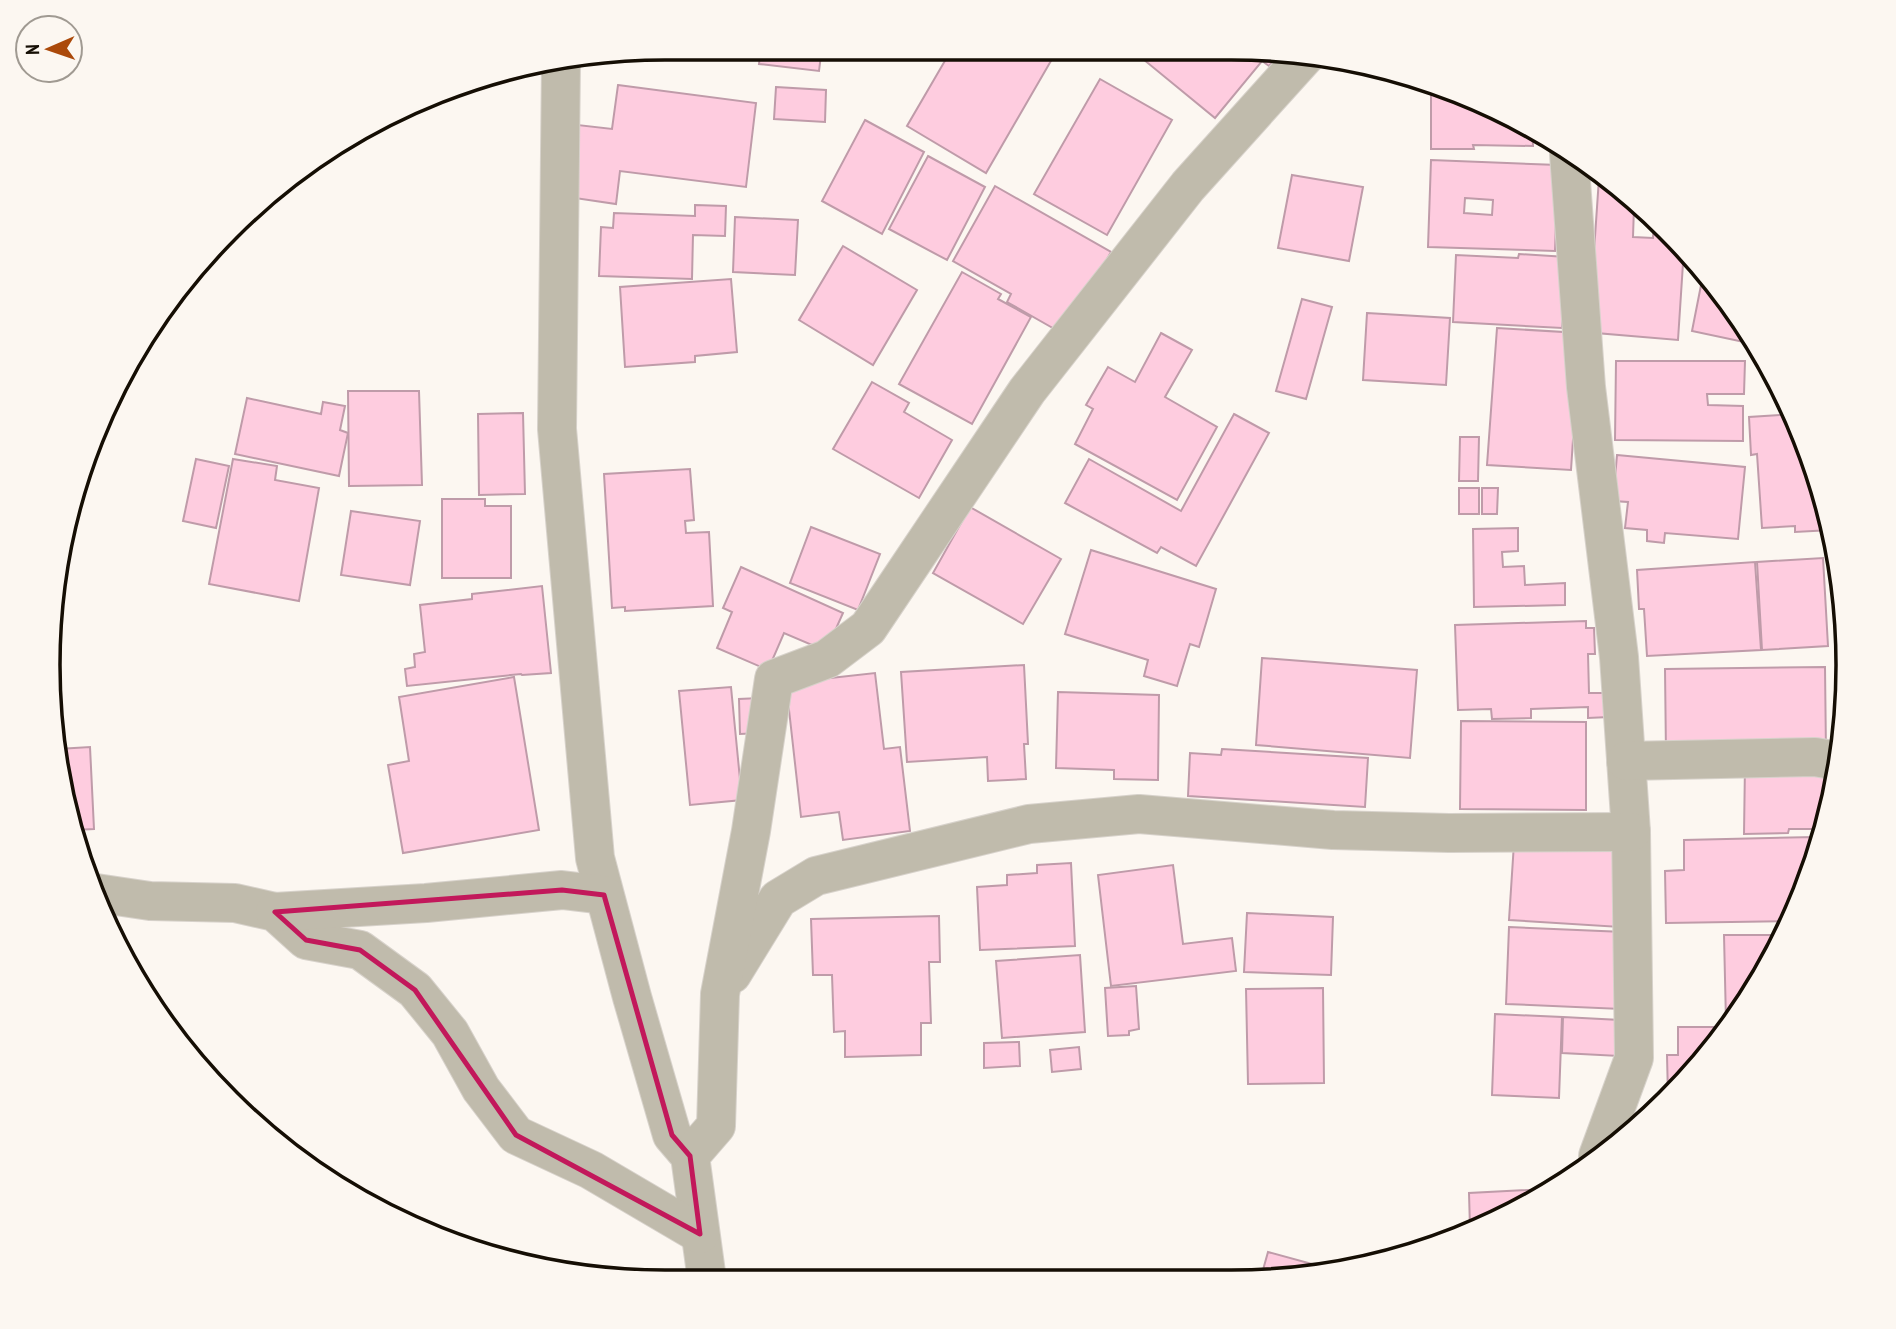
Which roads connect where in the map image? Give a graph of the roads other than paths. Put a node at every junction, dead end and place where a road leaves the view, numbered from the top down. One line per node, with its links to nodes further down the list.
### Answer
1 (1298, 64): 10 (street)
2 (561, 69): 8 (street)
3 (1570, 162): 5 (street)
4 (1829, 759): 5 (street)
5 (1626, 761): 6 (street)
6 (1632, 832): 10 (street); 11 (street)
7 (105, 894): 9 (street)
8 (604, 895): 9 (street); 12 (street)
9 (275, 912): 13 (street)
10 (720, 994): 12 (street)
11 (1603, 1141)
12 (690, 1156): 13 (street)
13 (700, 1234): 14 (street)
14 (705, 1270)

